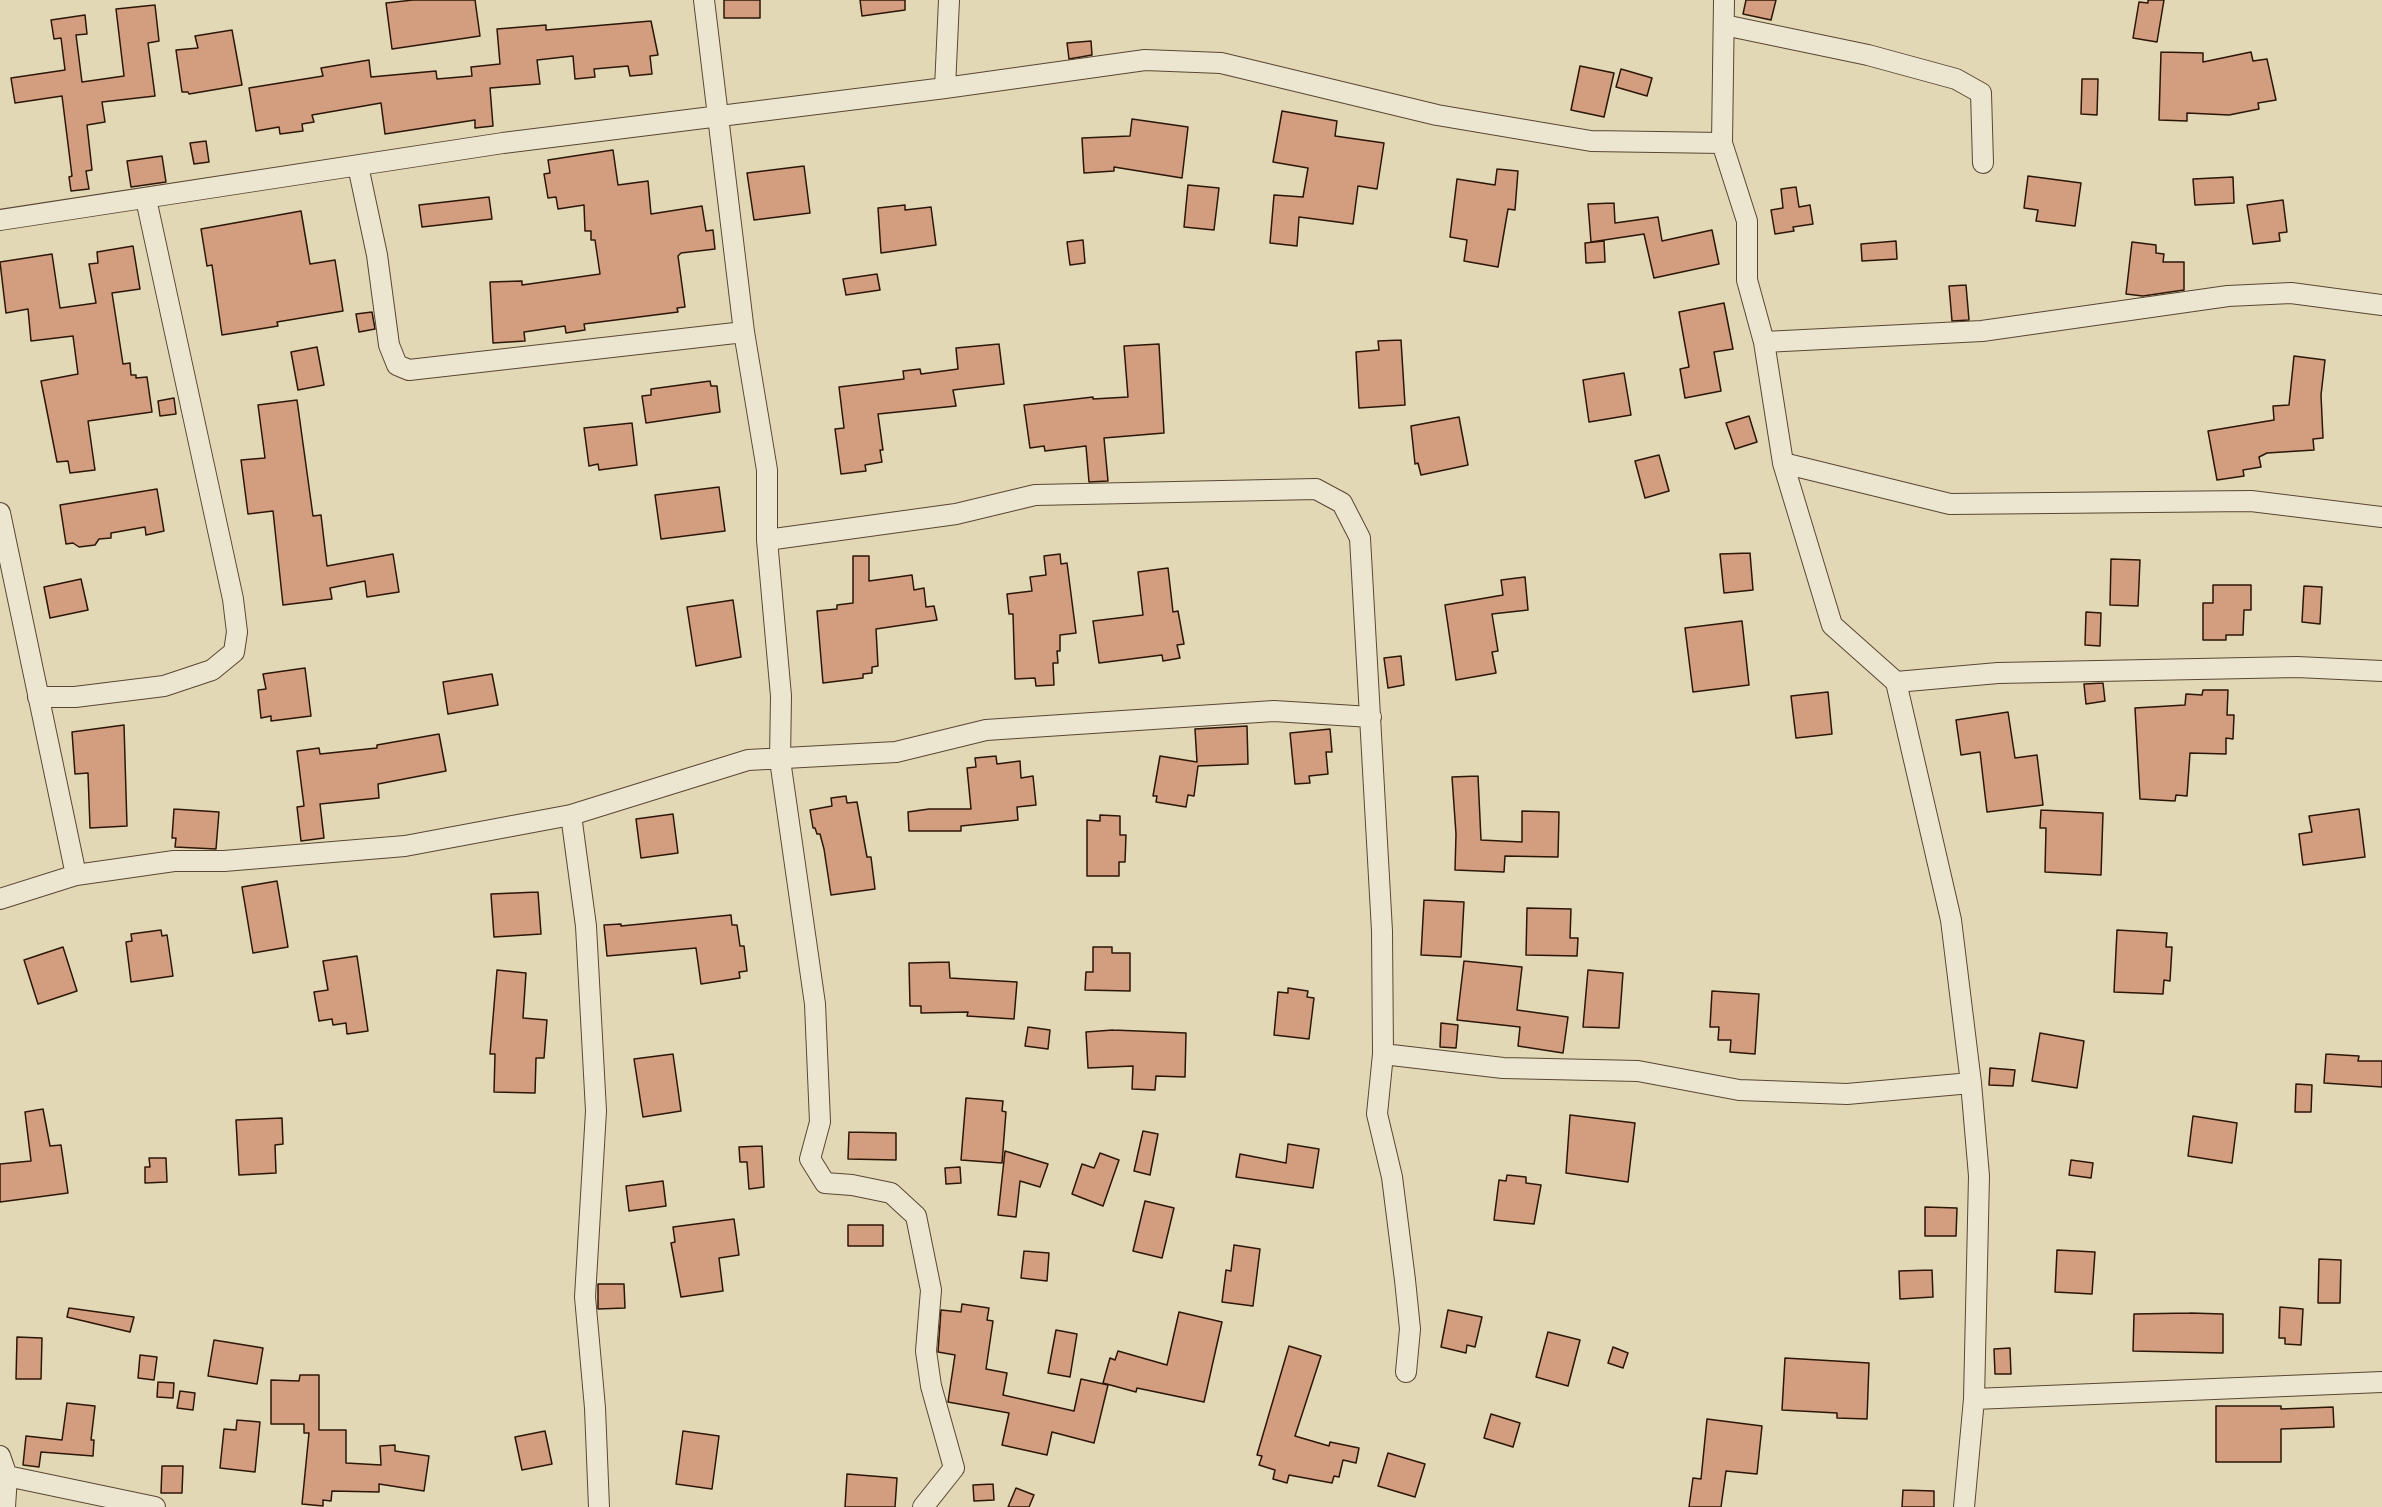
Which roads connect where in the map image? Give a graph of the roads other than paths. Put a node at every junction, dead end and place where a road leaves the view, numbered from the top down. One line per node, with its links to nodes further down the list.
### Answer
1 (704, 0): 6 (street)
2 (949, 0): 5 (street)
3 (1724, 0): 4 (street)
4 (1724, 25): 7 (street); 8 (street)
5 (945, 88): 6 (street); 7 (street)
6 (718, 115): 9 (street); 13 (street)
7 (1722, 143): 14 (street)
8 (1983, 163)
9 (358, 166): 10 (street); 13 (street)
10 (146, 199): 11 (street); 21 (street)
11 (0, 220)
12 (2382, 305): 14 (street)
13 (744, 332): 18 (street)
14 (1764, 342): 15 (street)
15 (1783, 463): 17 (street); 20 (street)
16 (0, 513): 21 (street)
17 (2382, 517)
18 (767, 540): 22 (street); 23 (street)
19 (2382, 671): 20 (street)
20 (1896, 682): 28 (street)
21 (38, 697): 25 (street)
22 (1371, 717): 23 (street); 27 (street)
23 (780, 760): 24 (street); 37 (street)
24 (571, 815): 25 (street); 36 (street)
25 (76, 875): 26 (street)
26 (0, 899)
27 (1383, 1054): 28 (street); 29 (street)
28 (1971, 1083): 31 (street)
29 (1406, 1372)
30 (2382, 1382): 31 (street)
31 (1974, 1399): 38 (street)
32 (0, 1456): 33 (street)
33 (7, 1476): 34 (street); 35 (street)
34 (5, 1507)
35 (155, 1507)
36 (599, 1507)
37 (923, 1507)
38 (1964, 1507)

